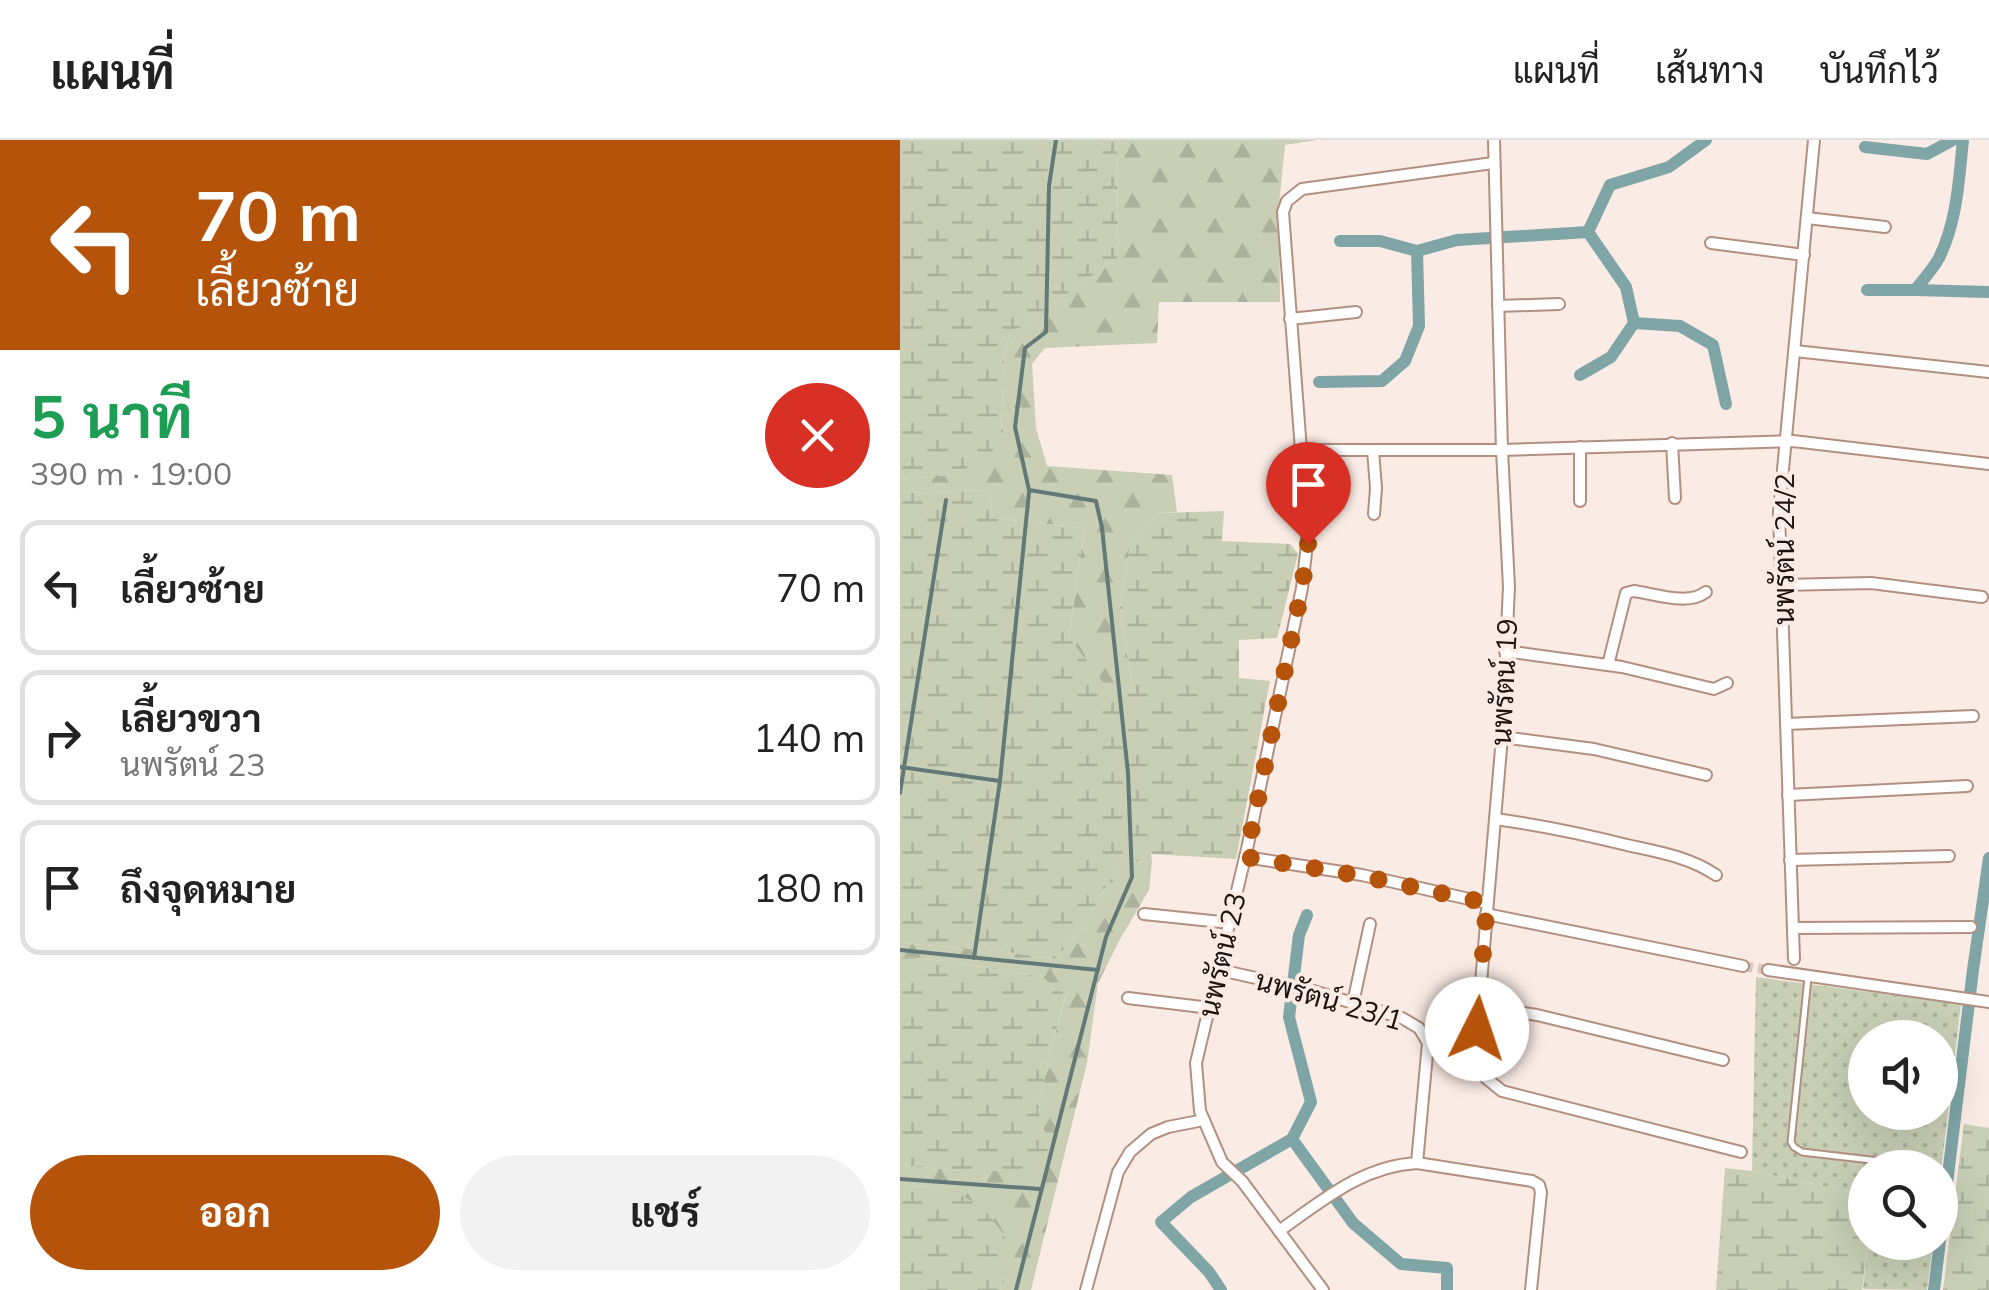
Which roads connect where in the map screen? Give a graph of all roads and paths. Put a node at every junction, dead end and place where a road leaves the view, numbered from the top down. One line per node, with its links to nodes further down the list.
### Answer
1 (1494, 140): 3 (street, นพรัตน์ 19)
2 (1814, 140): 4 (street, นพรัตน์ 24/2)
3 (1493, 164): 9 (street, นพรัตน์ 19); 11 (street, นพรัตน์ 23)
4 (1807, 218): 5 (street); 7 (street, นพรัตน์ 24/2)
5 (1885, 227)
6 (1711, 243): 7 (street)
7 (1804, 255): 12 (street, นพรัตน์ 24/2)
8 (1559, 304): 9 (street)
9 (1498, 306): 19 (street, นพรัตน์ 19)
10 (1356, 312): 11 (street)
11 (1290, 319): 17 (street, นพรัตน์ 23)
12 (1795, 351): 13 (street); 14 (street, นพรัตน์ 24/2)
13 (1989, 372)
14 (1787, 441): 15 (street); 20 (street); 24 (street, นพรัตน์ 24/2)
15 (1672, 443): 16 (street); 21 (street)
16 (1580, 446): 19 (street); 22 (street)
17 (1301, 450): 18 (street); 38 (street, นพรัตน์ 23)
18 (1373, 450): 19 (street); 23 (street)
19 (1502, 450): 27 (street, นพรัตน์ 19)
20 (1989, 464)
21 (1675, 498)
22 (1580, 501)
23 (1374, 514)
24 (1782, 585): 26 (street); 31 (street, นพรัตน์ 24/2)
25 (1706, 592): 28 (street)
26 (1982, 597)
27 (1504, 651): 28 (street); 32 (street, นพรัตน์ 19)
28 (1608, 665): 29 (street)
29 (1727, 683)
30 (1973, 716): 31 (street)
31 (1786, 724): 35 (street, นพรัตน์ 24/2)
32 (1502, 737): 33 (street); 36 (street, นพรัตน์ 19)
33 (1706, 775)
34 (1967, 786): 35 (street)
35 (1788, 795): 39 (street, นพรัตน์ 24/2)
36 (1495, 819): 40 (street); 41 (street, นพรัตน์ 19)
37 (1949, 856): 39 (street)
38 (1246, 857): 41 (street); 43 (street, นพรัตน์ 23)
39 (1790, 860): 46 (street, นพรัตน์ 24/2)
40 (1716, 876)
41 (1487, 908): 48 (street); 55 (street, นพรัตน์ 19)
42 (1144, 914): 43 (street)
43 (1230, 923): 49 (street, นพรัตน์ 23)
44 (1370, 924): 54 (street)
45 (1971, 927): 46 (street)
46 (1793, 928): 47 (street, นพรัตน์ 24/2)
47 (1794, 959)
48 (1743, 966)
49 (1220, 970): 54 (street, นพรัตน์ 23/1); 56 (street, นพรัตน์ 23)
50 (1768, 970): 51 (street)
51 (1808, 975): 53 (street); 60 (lane)
52 (1128, 998): 56 (street)
53 (1989, 1002)
54 (1353, 1003): 61 (street, นพรัตน์ 23/1)
55 (1478, 1006): 57 (street); 59 (street, นพรัตน์ 19)
56 (1210, 1008): 58 (street, นพรัตน์ 23)
57 (1723, 1060)
58 (1204, 1120): 62 (street, นพรัตน์ 23); 63 (street)
59 (1741, 1152)
60 (1848, 1157)
61 (1417, 1163): 62 (street); 65 (street)
62 (1280, 1231): 64 (street)
63 (1086, 1290)
64 (1323, 1290)
65 (1531, 1290)

